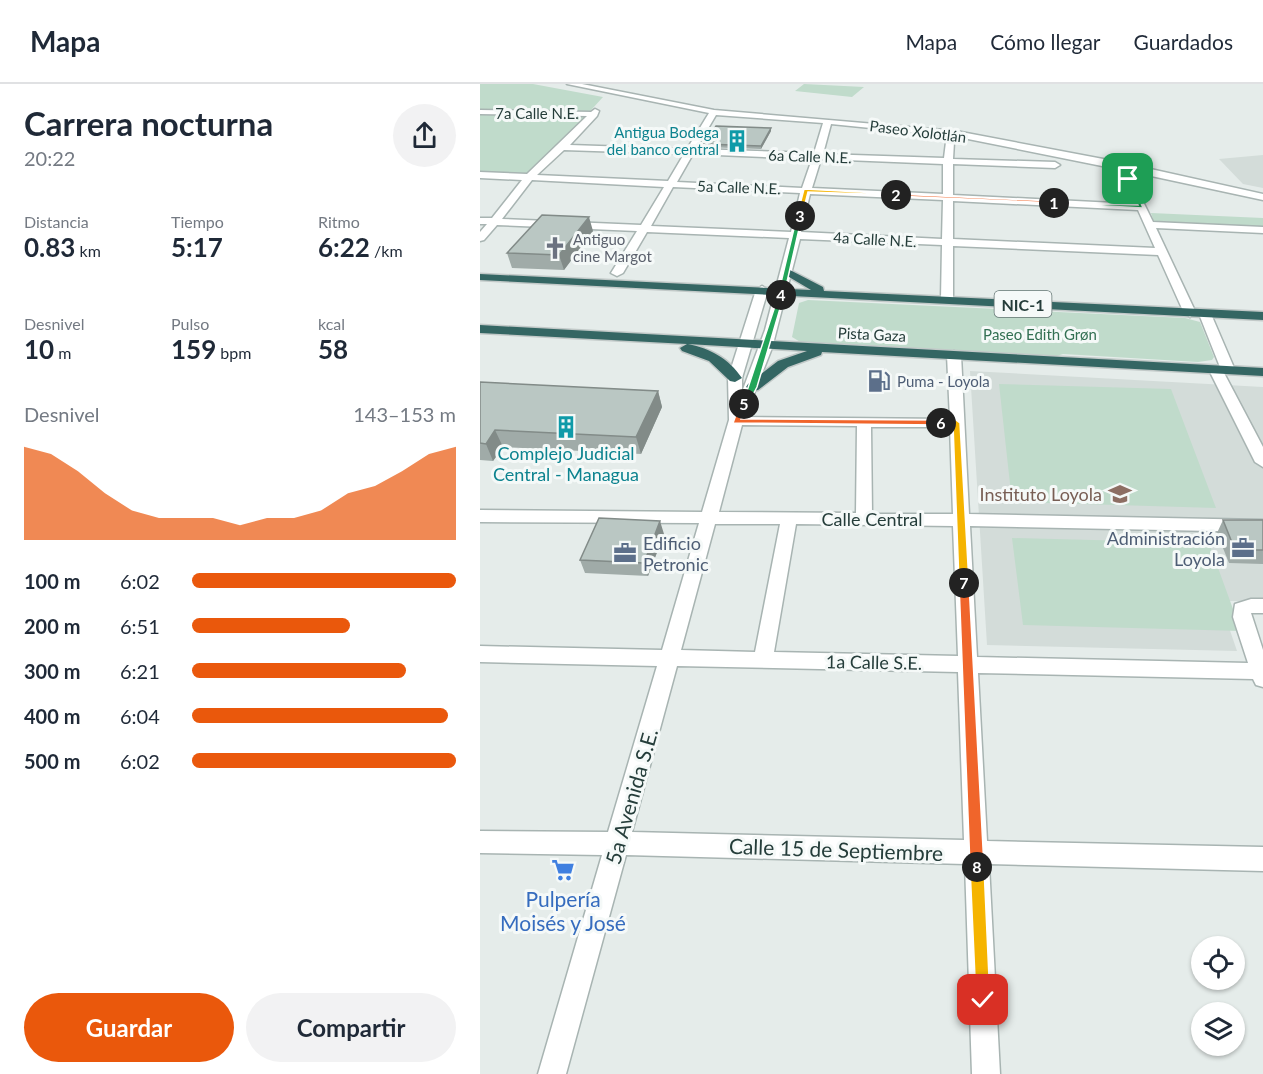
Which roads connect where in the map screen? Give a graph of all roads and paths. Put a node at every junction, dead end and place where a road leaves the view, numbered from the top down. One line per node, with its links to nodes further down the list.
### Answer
1 (571, 84): 3 (street, Paseo Xolotlán)
2 (480, 112): 6 (street, 7a Calle N.E.)
3 (714, 112): 4 (street, Paseo Xolotlán); 7 (street)
4 (828, 121): 5 (street, Paseo Xolotlán); 8 (street)
5 (956, 134): 9 (street); 11 (street, Paseo Xolotlán)
6 (564, 147): 7 (street, 6a Calle N.E.); 13 (street)
7 (688, 152): 8 (street, 6a Calle N.E.); 14 (street)
8 (819, 156): 9 (street, 6a Calle N.E.); 15 (street)
9 (948, 160): 10 (street, 6a Calle N.E.); 17 (street)
10 (1055, 165)
11 (1119, 165): 16 (street, Paseo Xolotlán); 18 (street)
12 (480, 175): 13 (street, 5a Calle N.E.)
13 (530, 177): 14 (street, 5a Calle N.E.); 20 (street)
14 (669, 185): 15 (street, 5a Calle N.E.); 22 (street)
15 (806, 190): 17 (street, 5a Calle N.E.); 24 (street)
16 (1263, 197)
17 (948, 198): 18 (street, 5a Calle N.E.); 27 (street)
18 (1141, 207): 21 (street)
19 (480, 221): 20 (street, 4a Calle N.E.)
20 (496, 221): 22 (street, 4a Calle N.E.); 25 (street)
21 (1149, 225): 23 (street); 28 (street)
22 (643, 228): 24 (street, 4a Calle N.E.); 30 (street)
23 (1259, 230): 26 (street)
24 (795, 236): 27 (street, 4a Calle N.E.); 29 (street)
25 (480, 238)
26 (1263, 240)
27 (947, 243): 28 (street, 4a Calle N.E.); 34 (street)
28 (1162, 252): 35 (street)
29 (788, 272): 32 (street); 33 (highway)
30 (617, 273)
31 (480, 277): 32 (highway, NIC-1)
32 (772, 290): 33 (highway, NIC-1); 40 (street); 41 (street)
33 (829, 293): 34 (highway, NIC-1)
34 (947, 299): 35 (highway, NIC-1)
35 (1190, 313): 36 (highway, NIC-1)
36 (1205, 314): 37 (highway, NIC-1); 44 (street)
37 (1263, 316)
38 (480, 329): 39 (highway, Pista Gaza)
39 (623, 338): 40 (highway, Pista Gaza); 46 (highway)
40 (746, 344): 41 (highway, Pista Gaza); 46 (street)
41 (767, 345): 42 (highway, Pista Gaza); 47 (street)
42 (846, 349): 43 (highway, Pista Gaza); 47 (highway)
43 (954, 355): 44 (highway, Pista Gaza); 50 (street)
44 (1222, 370): 45 (highway, Pista Gaza); 51 (street)
45 (1263, 372)
46 (735, 378): 48 (street)
47 (753, 387): 48 (street)
48 (736, 421): 49 (street); 53 (street, 5a Avenida S.E.)
49 (864, 422): 50 (street); 55 (street)
50 (956, 423): 56 (street)
51 (1263, 462)
52 (480, 516): 53 (street, Calle Central)
53 (710, 518): 54 (street, Calle Central); 60 (street, 5a Avenida S.E.)
54 (789, 519): 55 (street, Calle Central); 61 (street)
55 (864, 519): 56 (street, Calle Central)
56 (961, 520): 57 (street, Calle Central); 62 (street)
57 (1263, 526)
58 (1263, 606): 63 (street)
59 (480, 654): 60 (street, 1a Calle S.E.)
60 (670, 658): 61 (street, 1a Calle S.E.); 65 (street, 5a Avenida S.E.)
61 (763, 660): 62 (street, 1a Calle S.E.)
62 (968, 664): 63 (street, 1a Calle S.E.); 66 (street)
63 (1261, 675)
64 (480, 842): 65 (street, Calle 15 de Septiembre)
65 (618, 842): 66 (street, Calle 15 de Septiembre); 68 (street, 5a Avenida S.E.)
66 (976, 853): 67 (street, Calle 15 de Septiembre); 69 (street)
67 (1263, 859)
68 (552, 1074)
69 (986, 1074)

